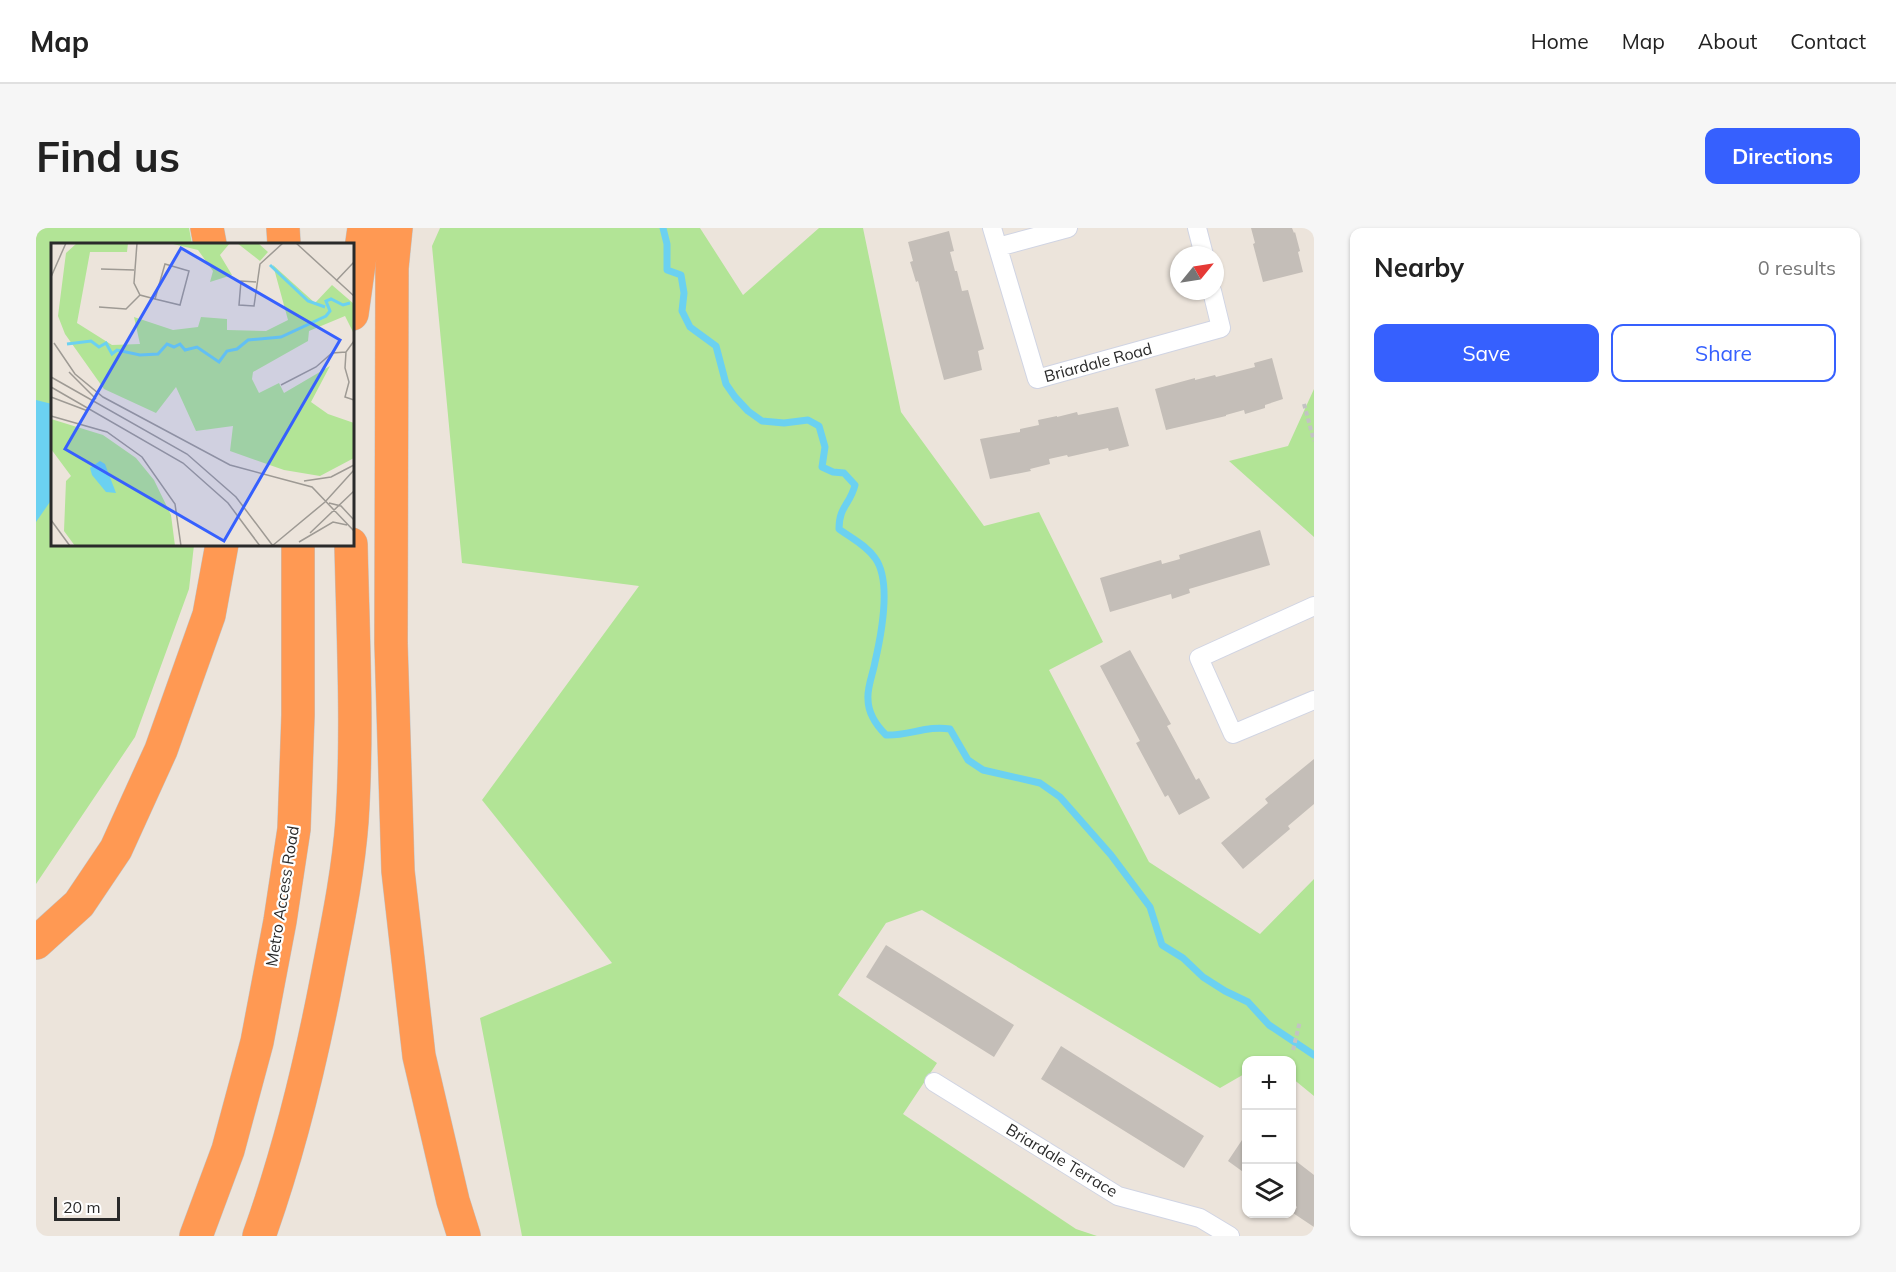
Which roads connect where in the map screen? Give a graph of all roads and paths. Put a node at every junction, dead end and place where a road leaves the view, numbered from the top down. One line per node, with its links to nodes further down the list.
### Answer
1 (207, 228): 8 (highway)
2 (283, 228): 9 (highway)
3 (364, 228): 12 (highway)
4 (396, 228): 27 (highway)
5 (992, 228): 11 (street, Briardale Road)
6 (1068, 228): 11 (street)
7 (1197, 228): 10 (street)
8 (210, 243)
9 (284, 243)
10 (1201, 246)
11 (998, 247): 13 (street, Briardale Road)
12 (354, 300)
13 (1214, 300)
14 (1304, 404): 15 (path)
15 (1314, 441)
16 (222, 546): 21 (highway)
17 (298, 546): 25 (highway, Metro Access Road)
18 (351, 546): 26 (highway)
19 (1314, 606): 20 (street)
20 (1314, 700)
21 (36, 943)
22 (1300, 1022): 23 (path)
23 (1293, 1050)
24 (934, 1082): 28 (street, Briardale Terrace)
25 (196, 1236)
26 (259, 1236)
27 (464, 1236)
28 (1230, 1236)

